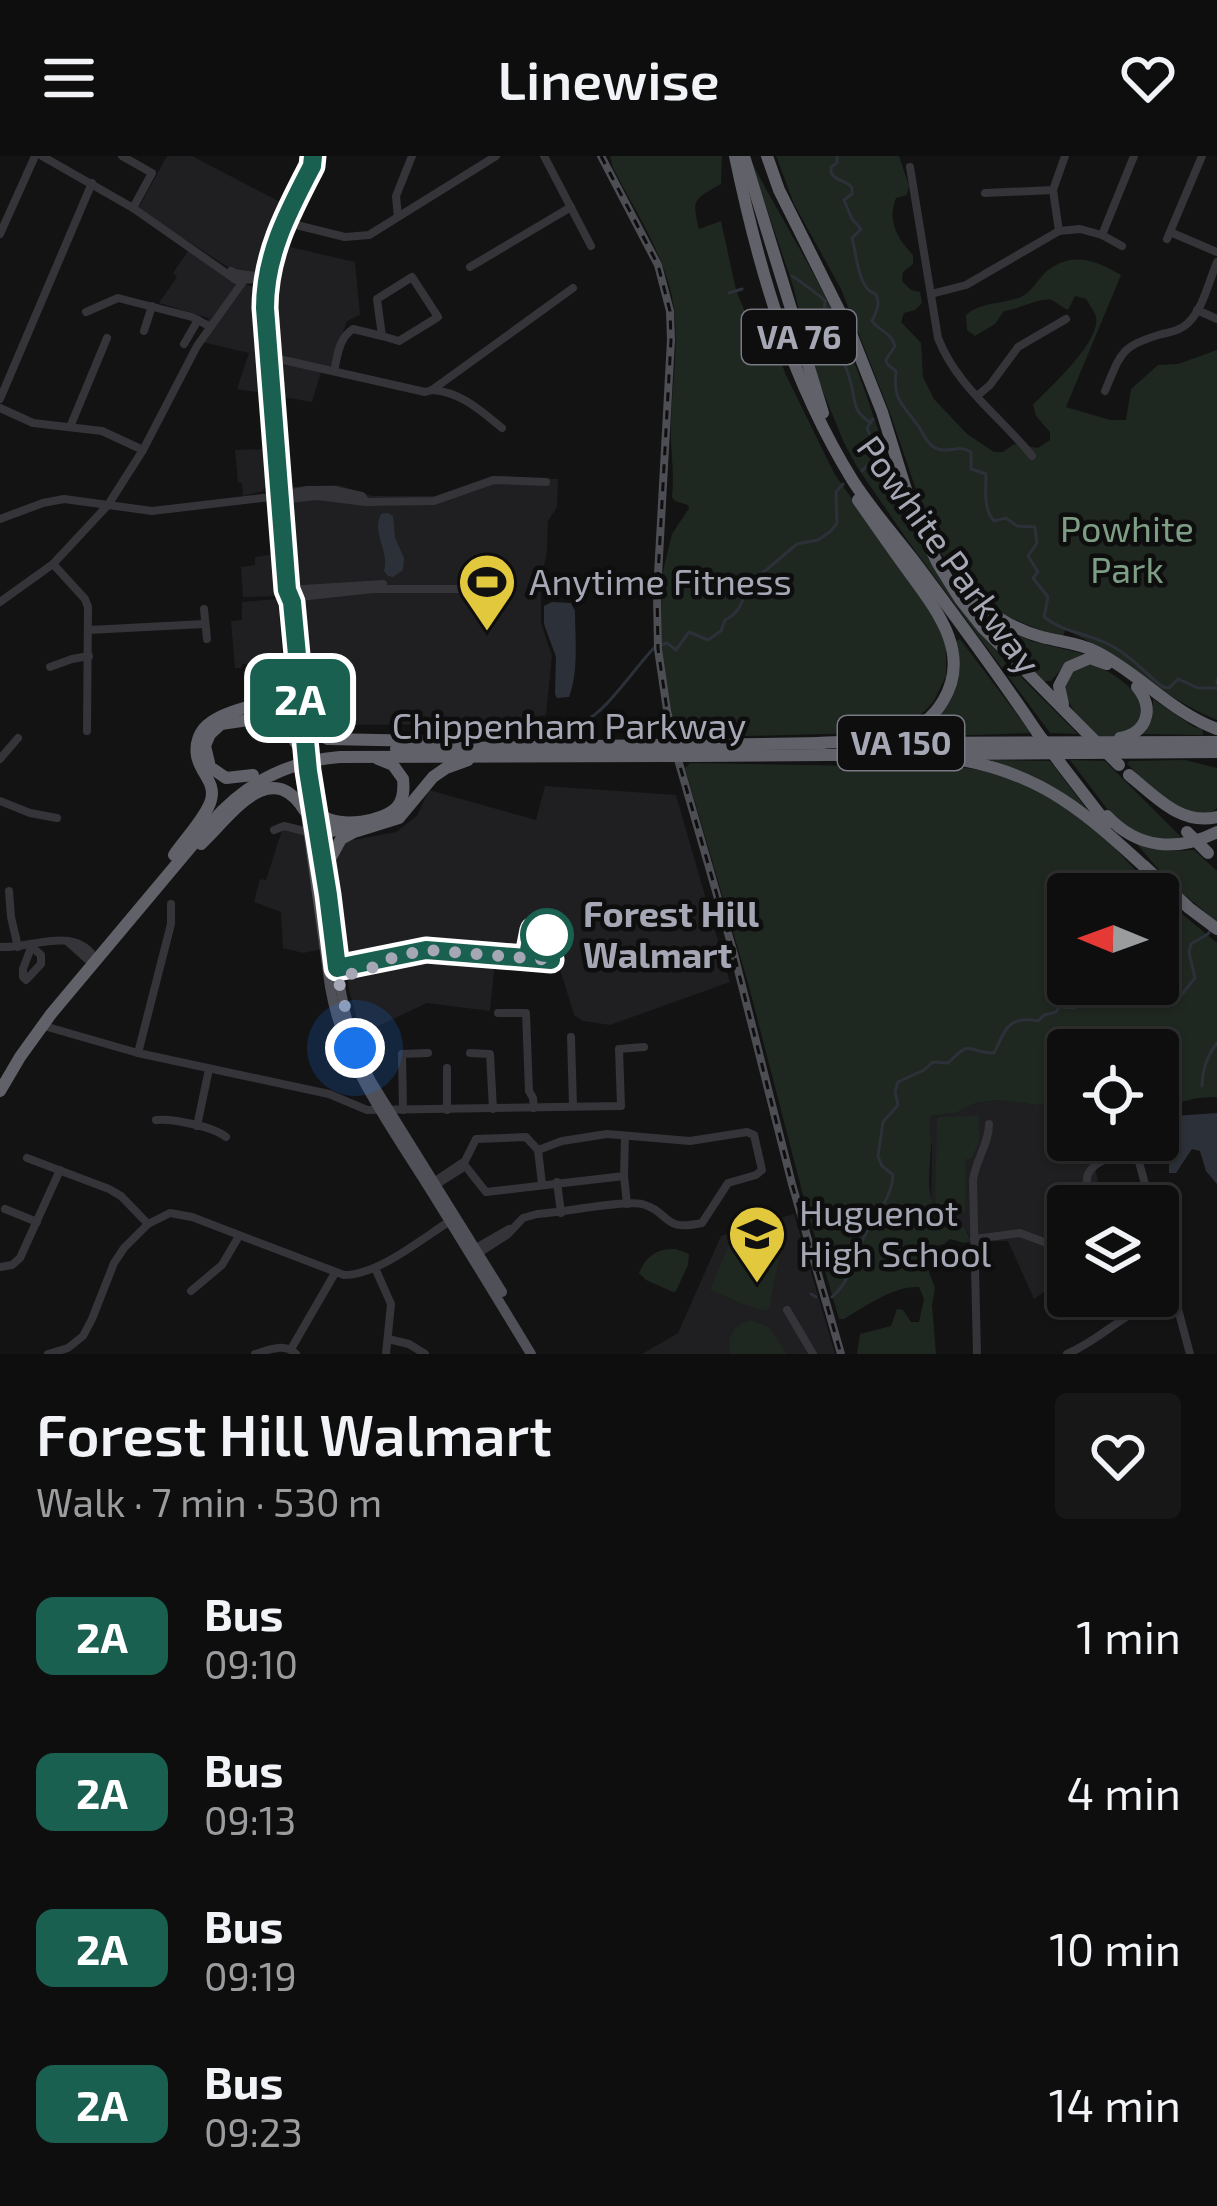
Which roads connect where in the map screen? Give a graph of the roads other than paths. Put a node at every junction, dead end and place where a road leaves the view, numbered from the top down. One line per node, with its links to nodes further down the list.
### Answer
1 (39, 156): 13 (street); 21 (street)
2 (122, 156): 17 (street)
3 (412, 156): 18 (street)
4 (496, 156): 18 (street)
5 (544, 156): 16 (street)
6 (739, 156): 41 (highway, Powhite Parkway / VA 76); 60 (highway, VA 76)
7 (762, 156): 55 (highway, Powhite Parkway / VA 76)
8 (1065, 156): 14 (street)
9 (1134, 156): 22 (street)
10 (1202, 156): 25 (street)
11 (315, 159): 19 (main road)
12 (910, 167): 31 (street)
13 (92, 183): 17 (street); 49 (street)
14 (1053, 190): 15 (street); 20 (street)
15 (985, 193)
16 (571, 207): 23 (street); 27 (street)
17 (133, 208): 28 (street)
18 (398, 217): 19 (street)
19 (284, 222): 29 (main road)
20 (1059, 231): 22 (street); 31 (street)
21 (0, 234)
22 (1102, 235): 24 (street)
23 (591, 246)
24 (1122, 246)
25 (1217, 252)
26 (1217, 262): 33 (street)
27 (470, 267)
28 (245, 279): 29 (street); 38 (street)
29 (266, 279): 44 (main road)
30 (574, 288): 46 (street)
31 (931, 294): 48 (street)
32 (152, 306): 34 (street); 36 (street); 39 (street)
33 (1197, 310): 35 (street); 47 (street)
34 (86, 312)
35 (1217, 319)
36 (197, 320): 38 (street); 43 (street)
37 (1066, 320): 48 (street)
38 (209, 326): 53 (street)
39 (144, 332)
40 (382, 336): 40 (street); 45 (street)
41 (782, 337): 60 (highway, Powhite Parkway / VA 76); 80 (highway)
42 (106, 338): 51 (street)
43 (184, 344)
44 (268, 357): 45 (street); 58 (main road)
45 (334, 371): 46 (street)
46 (432, 390): 52 (street)
47 (1105, 391)
48 (976, 396): 54 (street)
49 (0, 398)
50 (0, 408): 51 (street)
51 (70, 427): 53 (street)
52 (502, 428)
53 (143, 450): 59 (street)
54 (1032, 456)
55 (900, 473): 72 (highway, Powhite Parkway / VA 76); 73 (highway)
56 (546, 482): 58 (street)
57 (263, 498): 58 (main road); 59 (street)
58 (280, 503): 63 (main road)
59 (108, 505): 61 (street); 62 (street)
60 (875, 509): 86 (highway, Powhite Parkway / VA 76, bridge)
61 (0, 519)
62 (53, 564): 64 (street); 67 (street)
63 (287, 596): 63 (street); 71 (main road); 71 (main road)
64 (0, 602)
65 (204, 609): 66 (street)
66 (204, 624): 67 (street); 68 (street)
67 (89, 630): 69 (street)
68 (207, 639)
69 (89, 656): 70 (street); 74 (street)
70 (50, 667)
71 (299, 698): 78 (main road); 79 (highway); 97 (highway)
72 (1083, 729): 76 (highway); 87 (highway, Powhite Parkway / VA 76, bridge)
73 (1217, 729)
74 (87, 731)
75 (18, 738): 85 (street)
76 (1059, 742): 77 (highway, Chippenham Parkway / VA 150); 80 (highway, Chippenham Parkway / VA 150)
77 (1217, 742)
78 (301, 745): 88 (highway); 90 (main road, bridge)
79 (457, 748): 81 (highway, Chippenham Parkway / VA 150); 88 (highway, Chippenham Parkway / VA 150)
80 (817, 749): 81 (highway, Chippenham Parkway / VA 150, bridge); 82 (highway, Chippenham Parkway / VA 150); 99 (highway)
81 (661, 751): 84 (highway, Chippenham Parkway / VA 150)
82 (1217, 756)
83 (371, 757): 84 (highway, Chippenham Parkway / VA 150); 90 (highway); 104 (highway, Chippenham Parkway / VA 150)
84 (477, 757): 93 (highway)
85 (0, 759)
86 (1063, 763): 96 (highway); 99 (highway, Powhite Parkway / VA 76)
87 (1124, 770): 91 (highway); 98 (highway, Powhite Parkway / VA 76, bridge)
88 (253, 775): 97 (highway, Chippenham Parkway / VA 150)
89 (0, 801): 92 (street)
90 (308, 806): 95 (main road); 104 (highway)
91 (1217, 817)
92 (57, 818)
93 (370, 826): 95 (highway); 101 (highway)
94 (274, 830): 95 (street)
95 (312, 832): 101 (main road); 109 (main road)
96 (1217, 832)
97 (174, 855): 107 (highway, Chippenham Parkway / VA 150)
98 (1212, 858)
99 (1148, 870): 103 (highway, Powhite Parkway / VA 76)
100 (10, 891): 106 (street)
101 (328, 895): 109 (main road)
102 (171, 904): 114 (street)
103 (1217, 929)
104 (119, 933): 107 (highway, Chippenham Parkway / VA 150)
105 (0, 946): 106 (street)
106 (18, 947): 107 (street)
107 (92, 957): 111 (highway, Chippenham Parkway / VA 150); 119 (highway, Chippenham Parkway / VA 150)
108 (561, 960): 109 (street)
109 (333, 974): 123 (main road)
110 (498, 1013): 122 (street)
111 (42, 1025): 114 (street); 120 (highway, Chippenham Parkway / VA 150)
112 (571, 1037): 121 (street)
113 (644, 1047): 121 (street)
114 (138, 1052): 118 (street)
115 (428, 1053): 125 (street)
116 (470, 1053): 124 (street)
117 (447, 1068): 126 (street)
118 (209, 1069): 123 (street); 129 (street)
119 (0, 1075)
120 (0, 1090)
121 (573, 1106): 122 (street)
122 (534, 1108): 124 (street)
123 (383, 1109): 125 (street); 139 (main road)
124 (493, 1109): 126 (street)
125 (403, 1110): 126 (street)
126 (447, 1110)
127 (156, 1120): 129 (street)
128 (989, 1124): 149 (street)
129 (197, 1127): 130 (street)
130 (226, 1137)
131 (625, 1137): 132 (street); 137 (street); 142 (street)
132 (538, 1150): 135 (street); 140 (street)
133 (27, 1158): 136 (street)
134 (1103, 1161): 141 (street)
135 (464, 1162): 139 (street); 140 (street)
136 (61, 1170): 146 (street); 147 (street)
137 (624, 1176): 138 (street); 142 (street)
138 (557, 1182): 140 (street); 144 (street)
139 (431, 1184): 145 (main road)
140 (542, 1184)
141 (1088, 1185)
142 (627, 1204): 144 (street)
143 (4, 1209): 146 (street)
144 (561, 1213): 151 (street)
145 (453, 1219): 151 (main road); 153 (street); 165 (main road)
146 (37, 1222): 152 (street)
147 (148, 1224): 148 (street); 161 (street)
148 (239, 1236): 154 (street); 155 (street)
149 (974, 1239): 150 (street); 167 (street)
150 (1047, 1243)
151 (477, 1250): 165 (main road)
152 (0, 1267)
153 (375, 1268): 154 (street); 159 (street)
154 (335, 1274): 160 (street)
155 (191, 1291)
156 (787, 1310): 166 (street)
157 (1179, 1314): 169 (street)
158 (1126, 1317): 168 (street)
159 (388, 1340): 163 (street); 164 (street)
160 (294, 1351): 162 (street)
161 (49, 1354)
162 (255, 1354)
163 (386, 1354)
164 (425, 1354)
165 (535, 1354)
166 (813, 1354)
167 (977, 1354)
168 (1067, 1354)
169 (1190, 1354)

